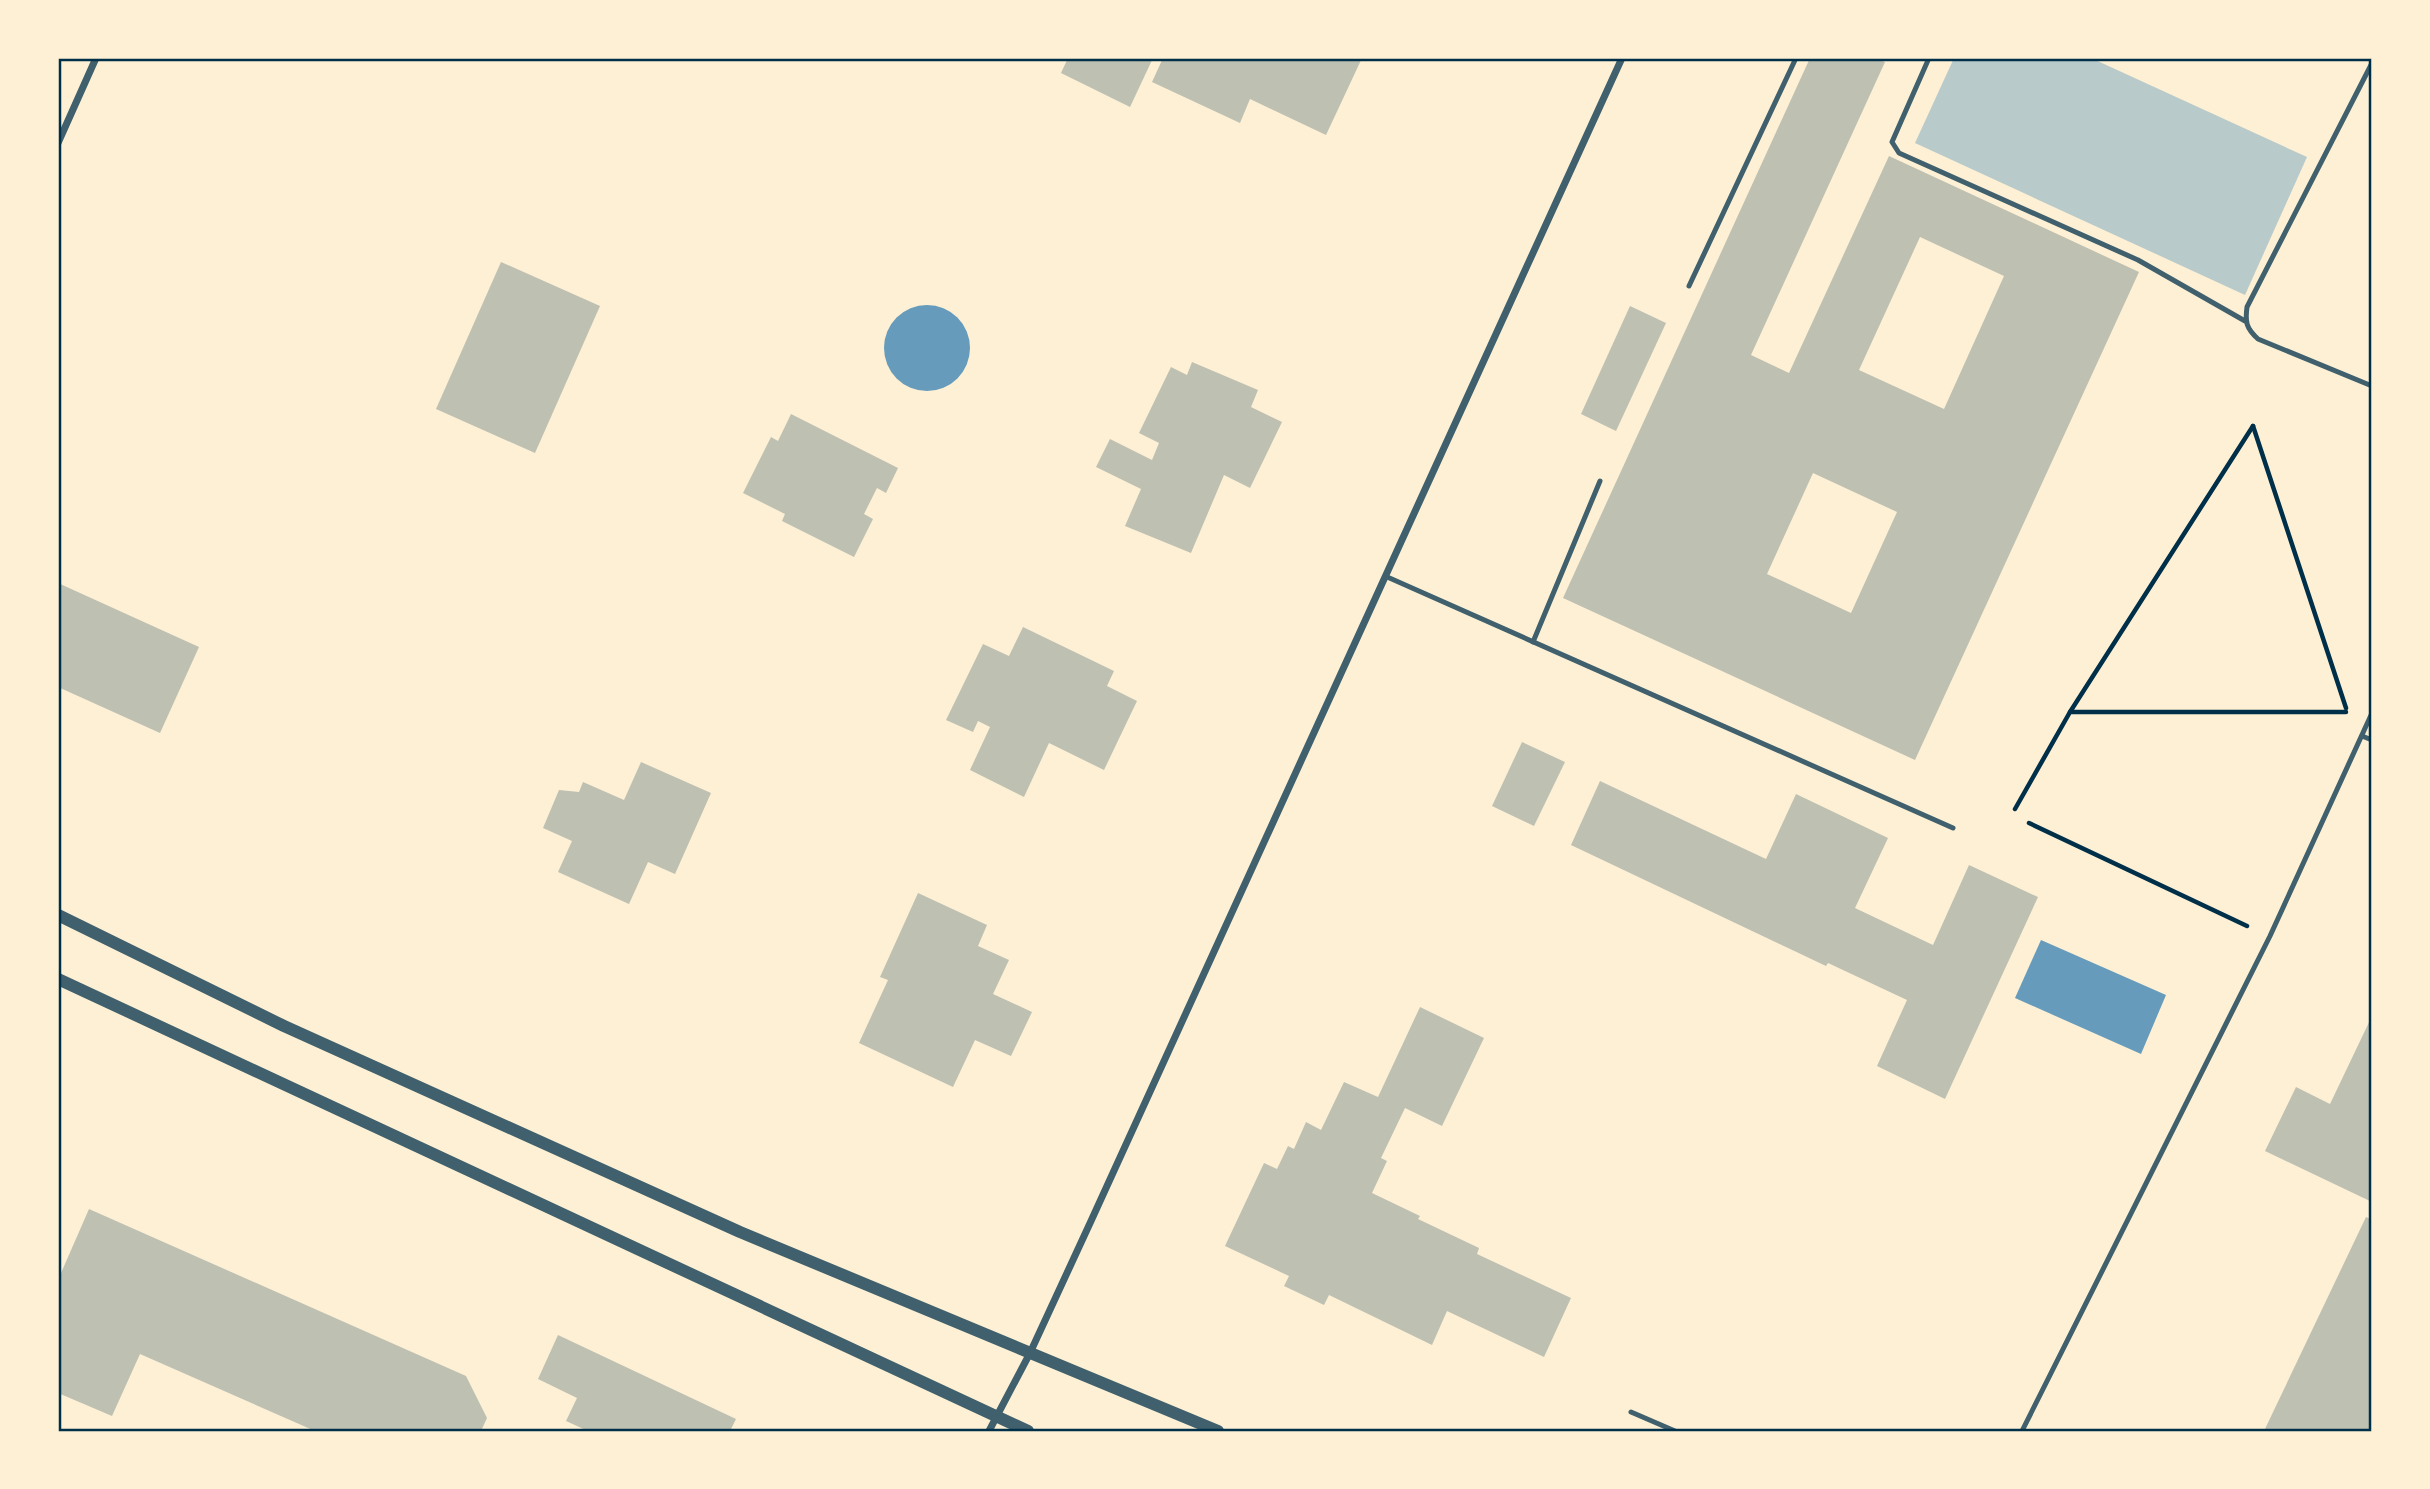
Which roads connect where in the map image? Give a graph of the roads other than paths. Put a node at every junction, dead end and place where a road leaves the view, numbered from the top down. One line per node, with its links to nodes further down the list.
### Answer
1 (96, 58): 6 (street)
2 (1622, 58): 11 (street)
3 (1796, 58): 7 (lane)
4 (1929, 58): 8 (lane)
5 (2372, 63): 8 (lane)
6 (58, 143)
7 (1689, 286)
8 (2245, 321): 9 (lane)
9 (2372, 386)
10 (1601, 481): 12 (lane)
11 (1385, 576): 12 (lane); 19 (street)
12 (1533, 642): 16 (lane)
13 (2372, 713): 14 (lane)
14 (2362, 736): 15 (lane); 26 (lane)
15 (2372, 740)
16 (1953, 828)
17 (58, 915): 19 (street)
18 (58, 979): 21 (street)
19 (1030, 1353): 21 (street); 24 (street)
20 (1631, 1412): 25 (lane)
21 (995, 1417): 22 (street); 23 (street)
22 (989, 1431)
23 (1028, 1431)
24 (1218, 1431)
25 (1675, 1431)
26 (2022, 1431)

